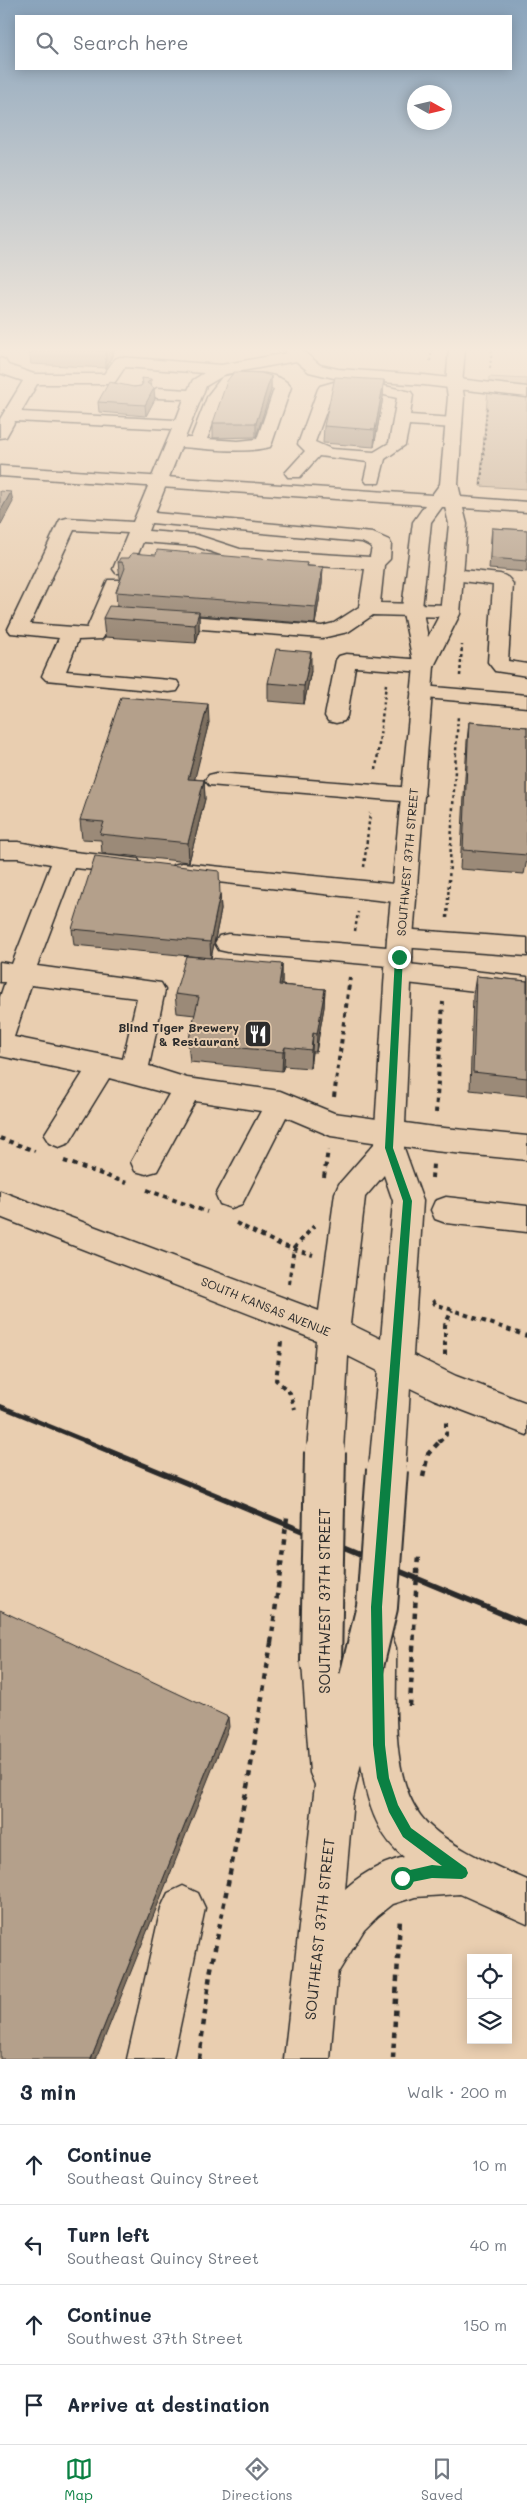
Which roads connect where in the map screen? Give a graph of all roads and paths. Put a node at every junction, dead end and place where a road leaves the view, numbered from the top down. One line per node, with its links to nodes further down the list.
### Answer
1 (174, 444): 14 (main road)
2 (216, 444): 3 (main road)
3 (259, 444)
4 (306, 444): 8 (main road)
5 (396, 444): 9 (main road)
6 (450, 444): 21 (main road, SOUTHWEST 37TH STREET)
7 (483, 444): 20 (path)
8 (315, 450): 9 (main road); 15 (main road)
9 (377, 457): 18 (main road)
10 (146, 464): 14 (main road)
11 (185, 466): 14 (main road)
12 (0, 471): 14 (main road)
13 (274, 472): 15 (main road)
14 (162, 473): 21 (main road); 23 (main road)
15 (294, 473): 16 (main road)
16 (314, 475)
17 (354, 478): 18 (main road)
18 (373, 479): 19 (main road)
19 (392, 480)
20 (480, 486): 21 (main road)
21 (442, 492): 22 (main road); 25 (main road, SOUTHWEST 37TH STREET); 26 (main road, SOUTHWEST 37TH STREET)
22 (527, 507)
23 (140, 527): 24 (main road); 24 (main road); 29 (main road); 30 (main road)
24 (375, 563): 27 (main road)
25 (453, 575): 28 (main road, SOUTHWEST 37TH STREET); 34 (main road)
26 (412, 608): 27 (main road); 28 (main road); 33 (main road, SOUTHWEST 37TH STREET)
27 (369, 609): 29 (main road)
28 (450, 611): 33 (main road, SOUTHWEST 37TH STREET)
29 (123, 616): 30 (main road)
30 (71, 633): 35 (main road)
31 (463, 639): 37 (path)
32 (388, 663): 33 (main road); 39 (main road); 41 (path)
33 (424, 666): 36 (main road, SOUTHWEST 37TH STREET)
34 (527, 670)
35 (169, 686)
36 (422, 692): 37 (main road); 42 (main road, SOUTHWEST 37TH STREET)
37 (459, 696): 38 (main road); 47 (path)
38 (527, 701)
39 (336, 716)
40 (217, 780): 41 (main road)
41 (373, 793): 42 (main road); 45 (path)
42 (413, 795): 46 (main road, SOUTHWEST 37TH STREET)
43 (0, 850): 44 (main road)
44 (65, 859): 45 (main road); 52 (main road)
45 (361, 890): 46 (main road); 50 (path)
46 (404, 894): 51 (main road, SOUTHWEST 37TH STREET)
47 (446, 941): 49 (main road); 51 (main road)
48 (228, 943): 50 (main road)
49 (527, 947)
50 (352, 954): 51 (main road); 61 (path)
51 (399, 956): 53 (main road); 64 (main road, SOUTHWEST 37TH STREET)
52 (11, 973): 55 (main road); 58 (main road)
53 (444, 978): 54 (main road); 63 (path)
54 (527, 987)
55 (0, 1038)
56 (0, 1045): 57 (main road)
57 (102, 1066): 58 (main road); 62 (main road)
58 (134, 1072): 59 (main road)
59 (187, 1089): 60 (main road); 66 (main road)
60 (280, 1102): 61 (main road); 68 (main road)
61 (331, 1124): 64 (main road); 67 (path)
62 (59, 1135)
63 (434, 1139): 64 (main road); 65 (main road); 69 (path)
64 (389, 1140): 75 (main road, SOUTHWEST 37TH STREET); 77 (main road, SOUTHWEST 37TH STREET)
65 (527, 1148)
66 (146, 1162)
67 (324, 1178)
68 (231, 1195)
69 (439, 1198): 71 (main road)
70 (0, 1204): 74 (main road, SOUTH KANSAS AVENUE)
71 (527, 1218)
72 (316, 1223): 74 (path)
73 (429, 1295): 76 (path)
74 (286, 1312): 75 (main road, SOUTH KANSAS AVENUE); 78 (path)
75 (333, 1332): 77 (main road, SOUTH KANSAS AVENUE); 83 (main road, SOUTHWEST 37TH STREET, bridge)
76 (527, 1336)
77 (395, 1362): 79 (main road, SOUTH KANSAS AVENUE); 82 (main road, SOUTHWEST 37TH STREET, bridge)
78 (296, 1414)
79 (527, 1419)
80 (288, 1507): 89 (path, bridge)
81 (419, 1546): 82 (path, bridge)
82 (383, 1691): 83 (main road); 84 (main road)
83 (332, 1799): 87 (main road, SOUTHEAST 37TH STREET)
84 (462, 1873): 85 (main road); 87 (main road)
85 (527, 1902)
86 (183, 1908): 88 (main road)
87 (315, 1972): 90 (main road, SOUTHEAST 37TH STREET)
88 (150, 2059)
89 (200, 2059)
90 (307, 2059)

